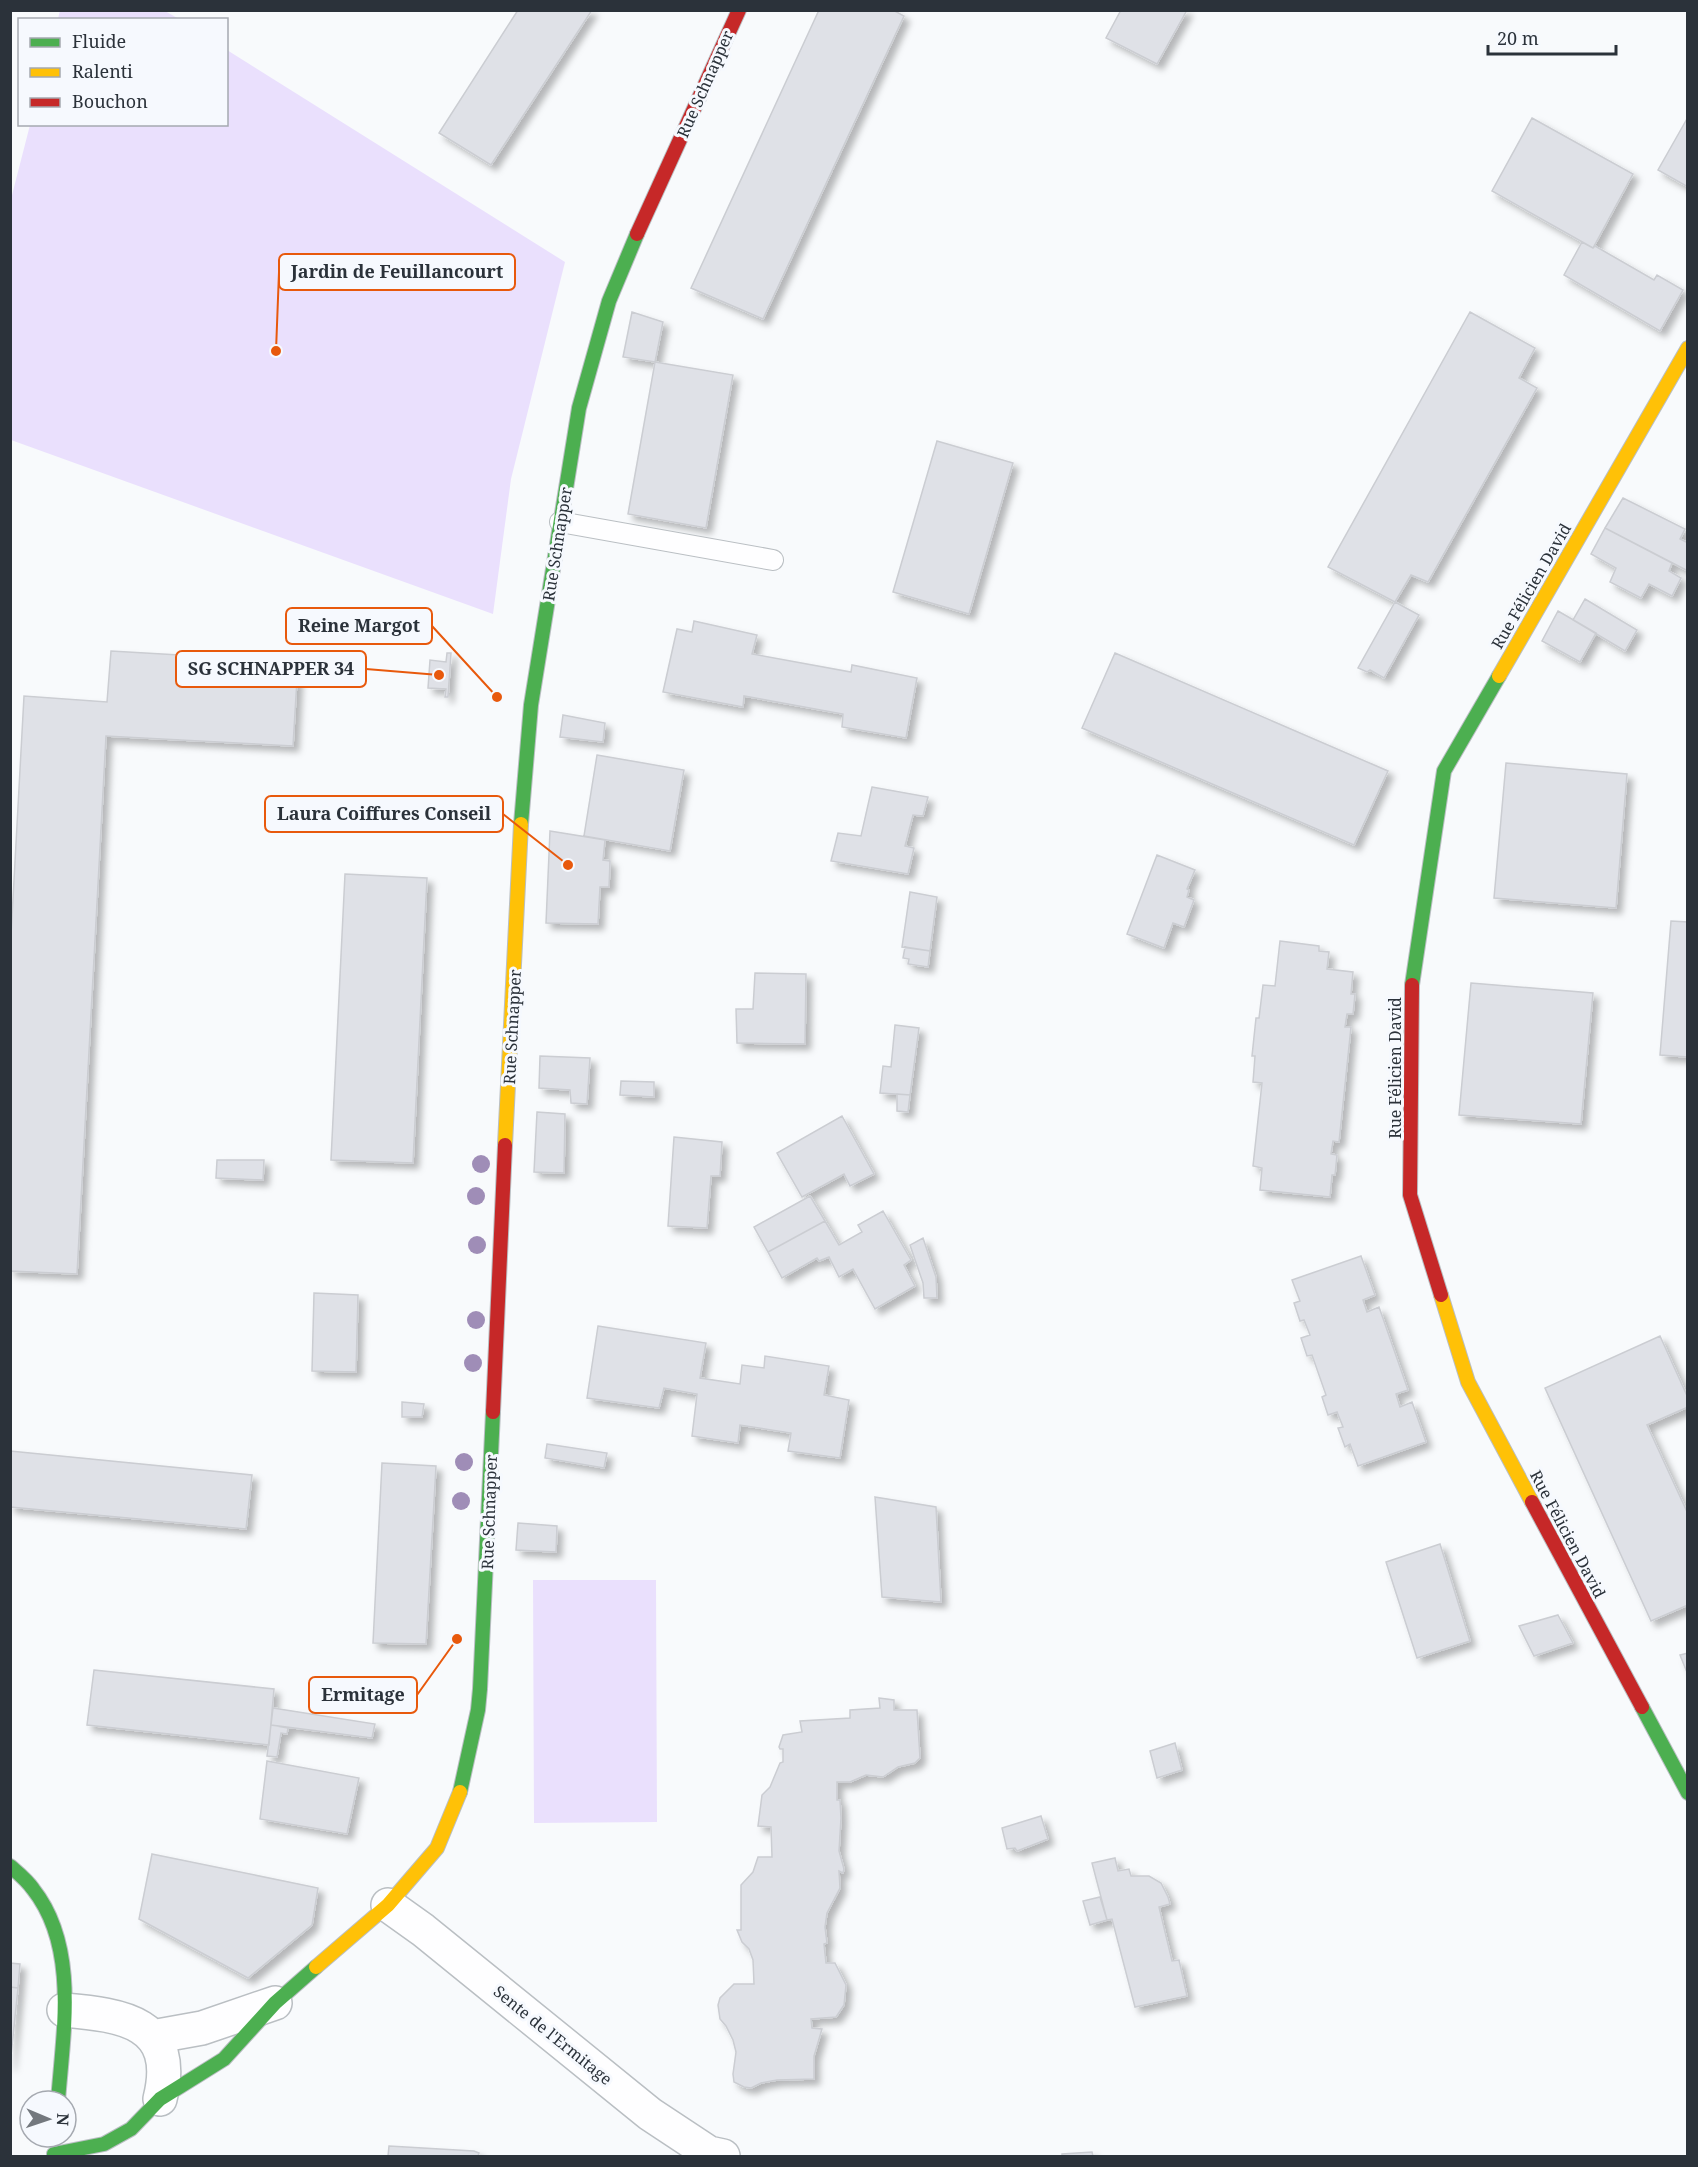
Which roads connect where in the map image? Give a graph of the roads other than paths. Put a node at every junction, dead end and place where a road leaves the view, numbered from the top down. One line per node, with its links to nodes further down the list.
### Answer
1 (739, 10): 3 (street, Rue Schnapper)
2 (1688, 348): 5 (street, Rue Félicien David)
3 (560, 522): 4 (lane); 7 (street, Rue Schnapper)
4 (773, 560)
5 (1688, 1792)
6 (10, 1866): 9 (street)
7 (388, 1905): 8 (street, Rue Schnapper); 14 (street, Sente de l'Ermitage)
8 (275, 2003): 10 (street, Rue Schnapper); 12 (street, Rue Schnapper)
9 (64, 2010): 10 (street); 11 (street)
10 (152, 2037): 12 (street)
11 (59, 2089)
12 (160, 2098): 13 (street, Rue Schnapper)
13 (54, 2155)
14 (723, 2157)

